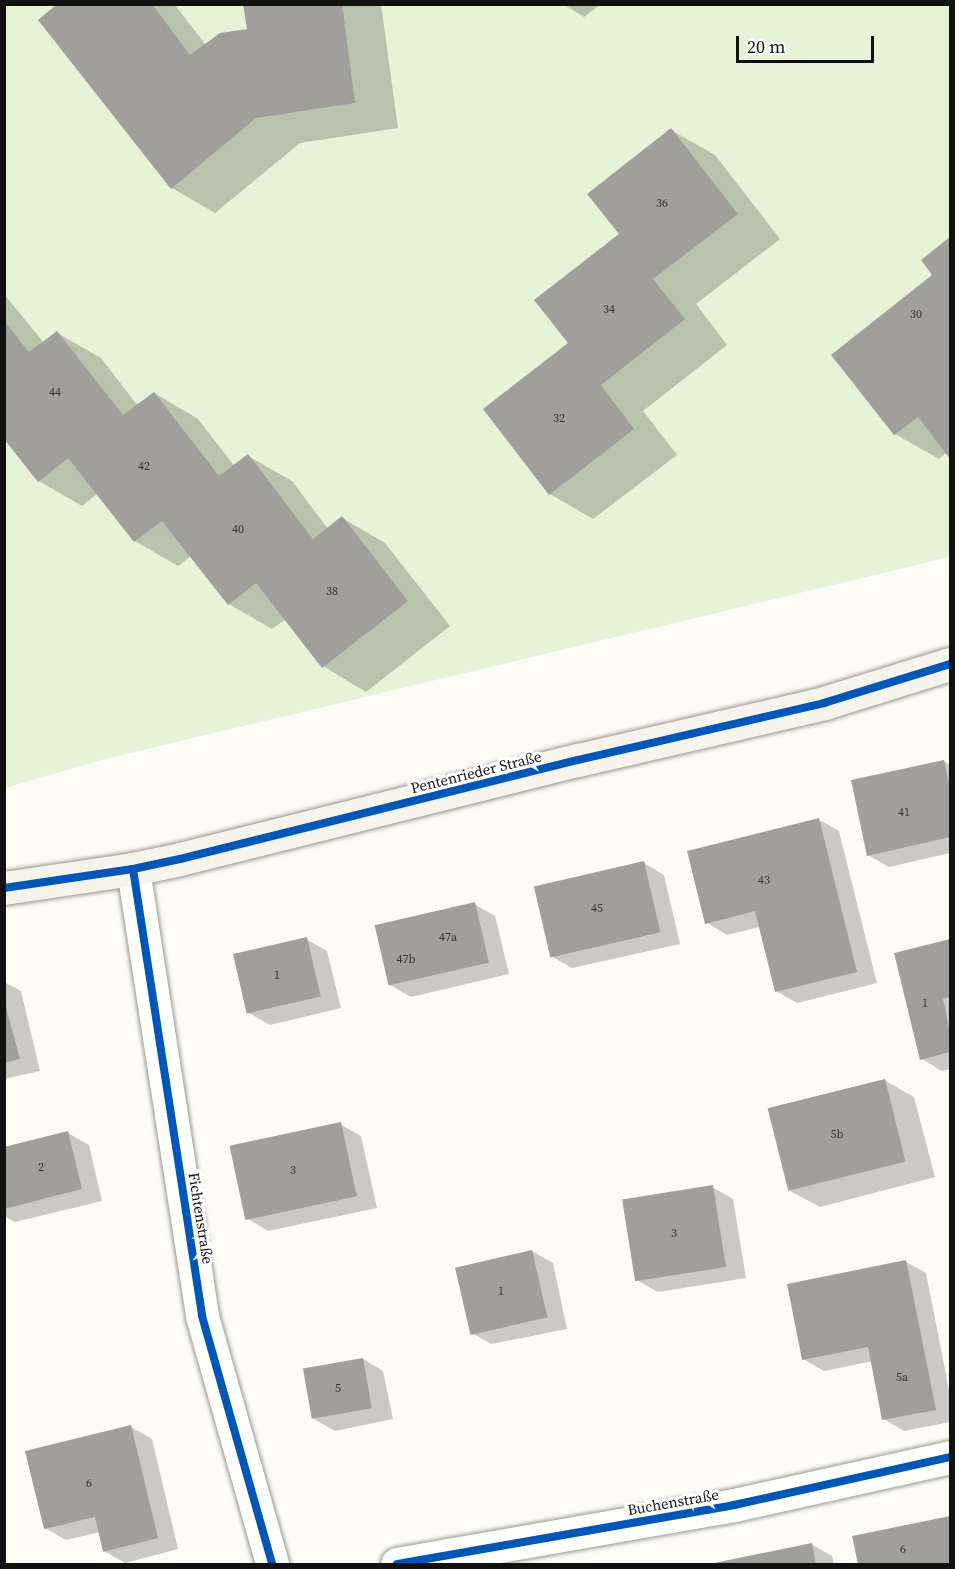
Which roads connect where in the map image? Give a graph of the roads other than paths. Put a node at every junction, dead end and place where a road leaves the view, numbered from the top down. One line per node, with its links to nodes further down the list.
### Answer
1 (951, 664): 2 (street, Pentenrieder Straße)
2 (133, 869): 3 (street, Pentenrieder Straße); 5 (street, Fichtenstraße)
3 (4, 888)
4 (951, 1457): 6 (street, Buchenstraße)
5 (272, 1564)
6 (398, 1564)

